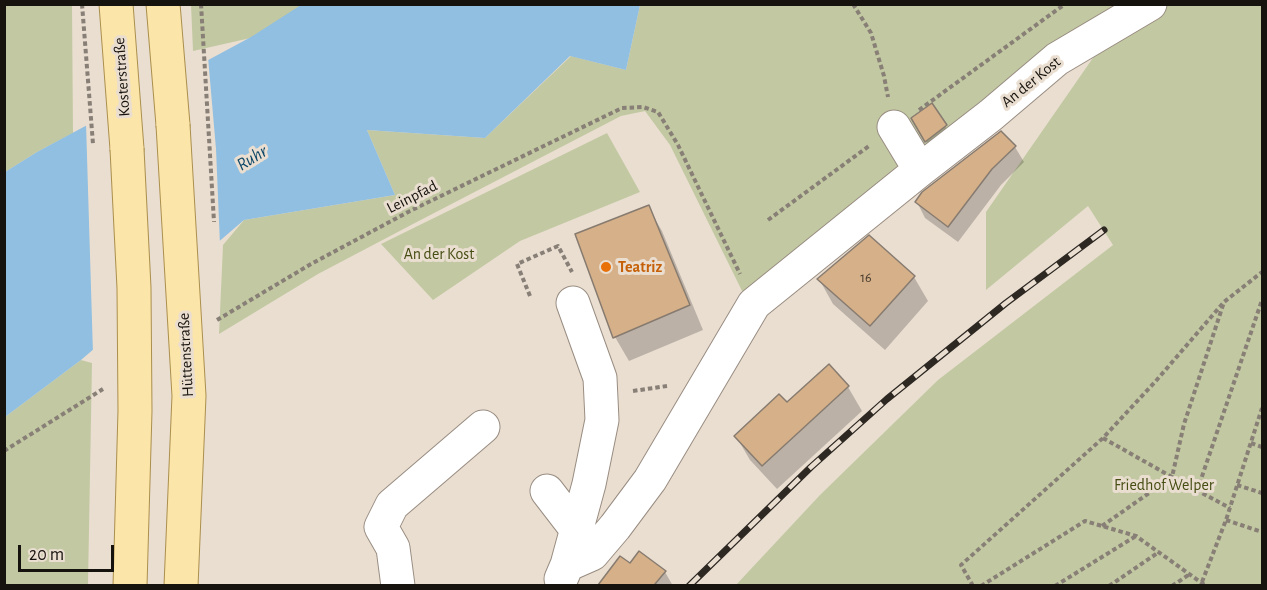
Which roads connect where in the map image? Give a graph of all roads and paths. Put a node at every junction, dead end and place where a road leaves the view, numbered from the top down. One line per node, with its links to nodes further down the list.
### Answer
1 (82, 4): 7 (path, bridge)
2 (116, 4): 40 (main road, Kosterstraße, bridge)
3 (162, 4): 41 (main road, Hüttenstraße, bridge)
4 (853, 4): 6 (path)
5 (1150, 4): 8 (street, An der Kost)
6 (894, 128): 8 (street)
7 (93, 150)
8 (920, 170): 14 (street, An der Kost)
9 (1263, 272): 12 (path)
10 (530, 296): 13 (path)
11 (1263, 300): 27 (path)
12 (1224, 302): 21 (path); 25 (path)
13 (573, 303): 33 (street, An der Kost)
14 (754, 304): 15 (path, Leinpfad); 38 (street, An der Kost)
15 (207, 326)
16 (101, 381): 18 (path)
17 (108, 386): 24 (path)
18 (101, 392)
19 (1263, 408): 22 (path)
20 (483, 427): 42 (street)
21 (1103, 438): 25 (path); 43 (path)
22 (1251, 443): 23 (path); 26 (path)
23 (1263, 447)
24 (4, 451)
25 (1172, 477): 27 (path); 32 (path)
26 (1237, 485): 29 (path); 30 (path)
27 (1197, 490): 30 (path)
28 (547, 491): 33 (street)
29 (1263, 493)
30 (1230, 508): 31 (path)
31 (1226, 520): 34 (path); 39 (path)
32 (1102, 526): 35 (path); 44 (path)
33 (577, 530): 38 (street, An der Kost)
34 (1263, 532)
35 (1136, 536): 36 (path); 45 (path)
36 (1159, 552): 37 (path); 46 (path)
37 (1190, 574): 39 (path); 47 (path)
38 (563, 575)
39 (1202, 582): 48 (path)
40 (130, 585)
41 (181, 585)
42 (398, 585)
43 (973, 585)
44 (981, 585)
45 (1055, 585)
46 (1109, 585)
47 (1172, 585)
48 (1206, 585)

